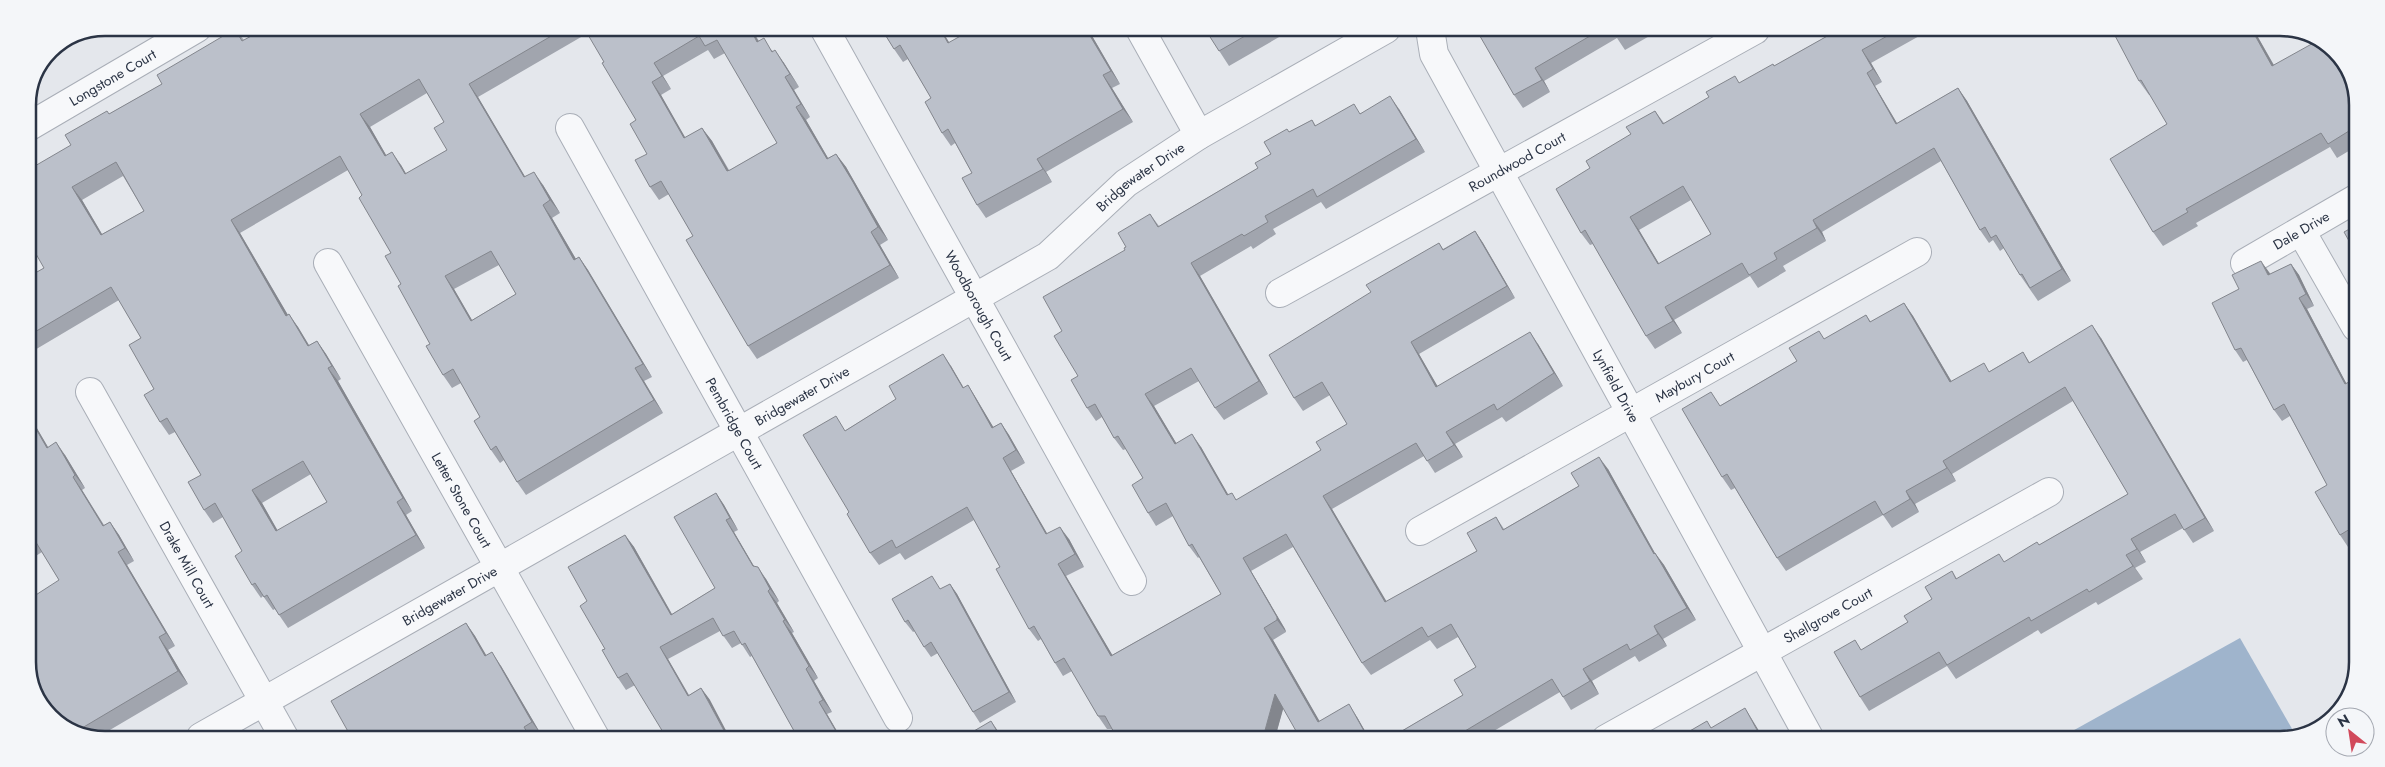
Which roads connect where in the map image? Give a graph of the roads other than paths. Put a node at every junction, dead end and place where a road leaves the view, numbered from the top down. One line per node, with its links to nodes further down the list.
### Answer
1 (183, 36): 7 (street, Longstone Court)
2 (828, 36): 17 (street, Woodborough Court)
3 (1144, 36): 9 (street)
4 (1374, 36): 9 (street, Bridgewater Drive)
5 (1431, 36): 10 (street, Lynfield Drive)
6 (1743, 36): 10 (street, Roundwood Court)
7 (36, 122)
8 (570, 128): 21 (street, Pembridge Court)
9 (1199, 135): 17 (street, Bridgewater Drive)
10 (1500, 172): 16 (street, Roundwood Court); 20 (street, Lynfield Drive)
11 (2349, 203): 12 (street, Dale Drive)
12 (2301, 231): 15 (street, Dale Drive); 18 (street)
13 (1917, 252): 20 (street, Maybury Court)
14 (328, 263): 24 (street, Letter Stone Court)
15 (2245, 263)
16 (1280, 293)
17 (974, 299): 21 (street, Bridgewater Drive); 25 (street, Woodborough Court)
18 (2349, 315)
19 (90, 392): 27 (street, Drake Mill Court)
20 (1631, 412): 23 (street, Maybury Court); 26 (street, Lynfield Drive)
21 (739, 432): 24 (street, Bridgewater Drive); 28 (street, Pembridge Court)
22 (2049, 492): 26 (street, Shellgrove Court)
23 (1420, 531)
24 (499, 568): 27 (street, Bridgewater Drive); 31 (street, Letter Stone Court)
25 (1132, 582)
26 (1762, 651): 32 (street, Shellgrove Court); 33 (street, Lynfield Drive)
27 (264, 701): 29 (street, Bridgewater Drive); 30 (street, Drake Mill Court)
28 (898, 718)
29 (211, 731)
30 (281, 731)
31 (592, 731)
32 (1620, 731)
33 (1806, 731)

